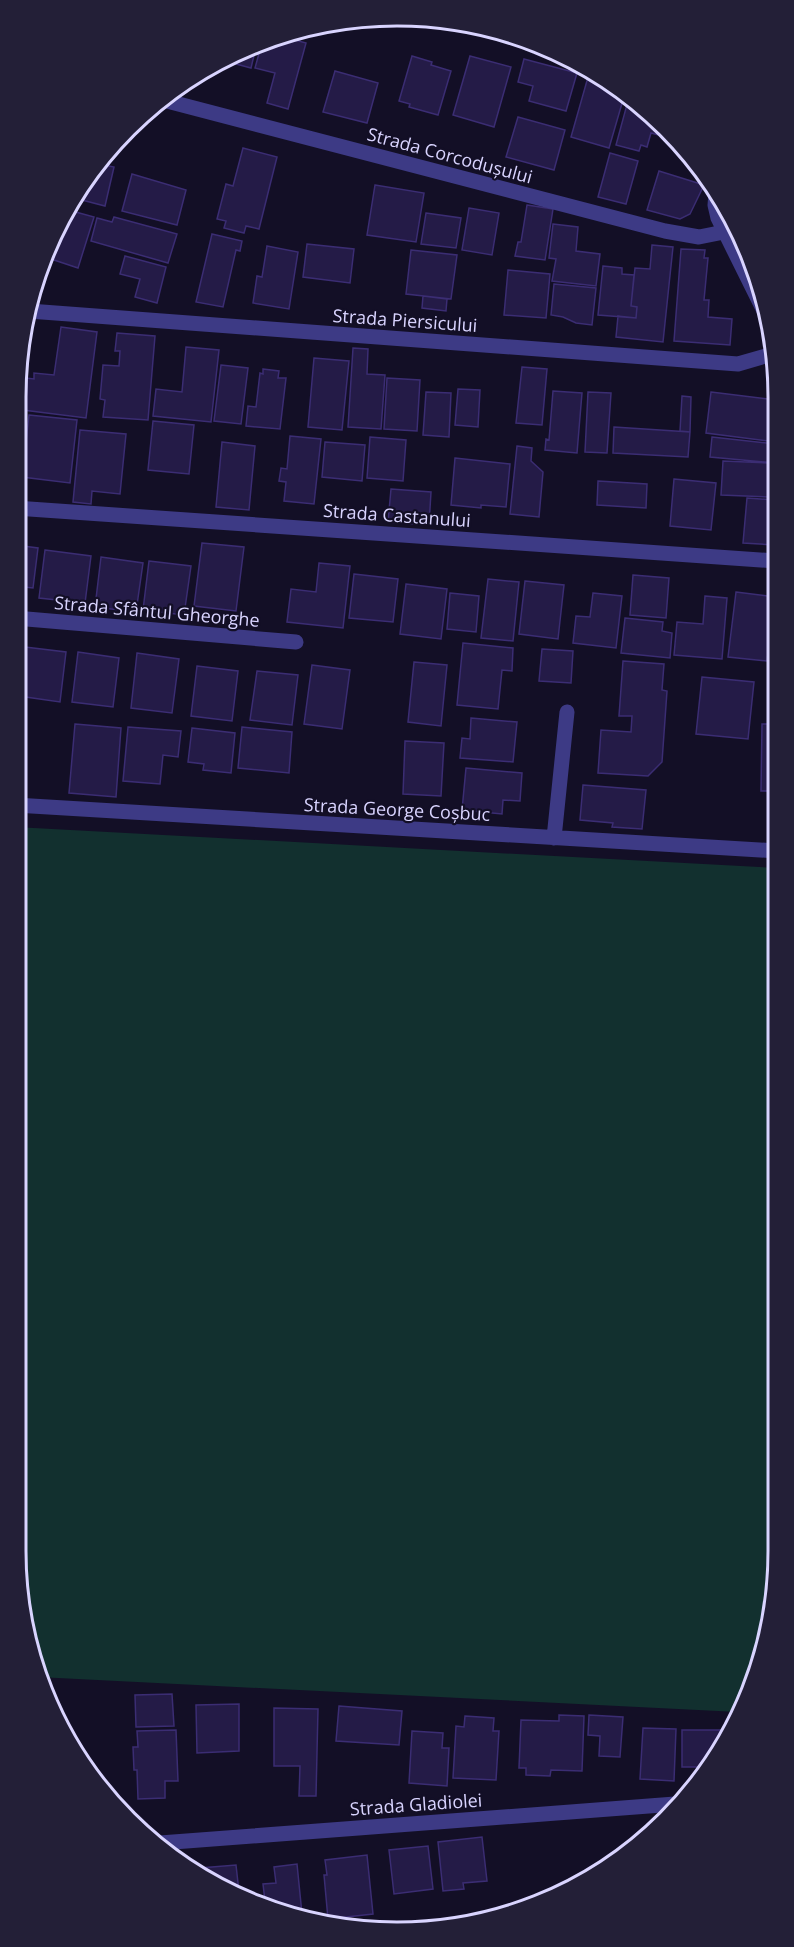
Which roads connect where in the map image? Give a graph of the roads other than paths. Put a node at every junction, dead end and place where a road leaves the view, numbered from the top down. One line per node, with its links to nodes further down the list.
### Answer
1 (171, 102): 3 (street, Strada Corcodușului)
2 (715, 205): 3 (street)
3 (724, 232): 4 (street)
4 (752, 287)
5 (36, 312): 6 (street, Strada Piersicului)
6 (766, 356)
7 (26, 509): 8 (street, Strada Castanului)
8 (768, 560)
9 (26, 619): 10 (street, Strada Sfântul Gheorghe)
10 (296, 642)
11 (567, 712): 13 (street)
12 (26, 807): 13 (street, Strada George Coșbuc)
13 (554, 838): 14 (street, Strada George Coșbuc)
14 (768, 850)
15 (667, 1805): 16 (street, Strada Gladiolei)
16 (168, 1842)

